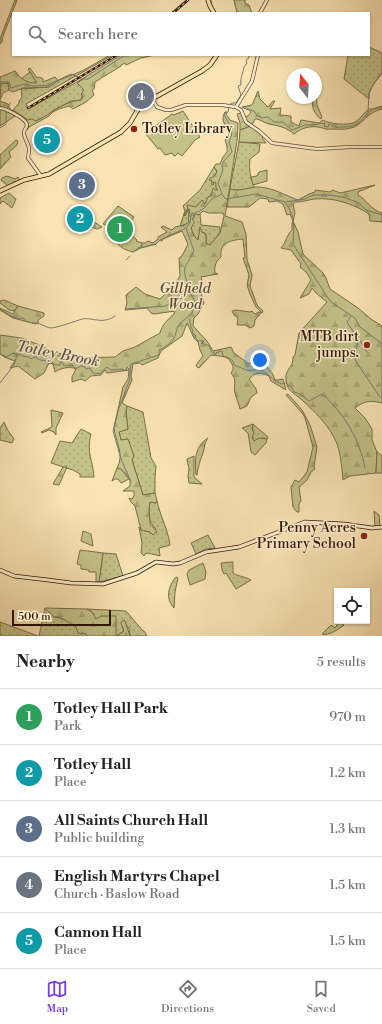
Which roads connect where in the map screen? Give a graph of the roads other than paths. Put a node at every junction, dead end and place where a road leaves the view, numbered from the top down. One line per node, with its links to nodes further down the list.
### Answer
1 (208, 0): 3 (main road)
2 (267, 0): 4 (street)
3 (213, 12)
4 (261, 12)
5 (217, 56): 7 (main road)
6 (258, 56): 8 (street)
7 (152, 100): 8 (street); 11 (main road)
8 (236, 107): 10 (street)
9 (0, 108): 11 (street)
10 (382, 147)
11 (41, 176): 12 (main road)
12 (0, 191)
13 (382, 527): 14 (main road)
14 (0, 570)

